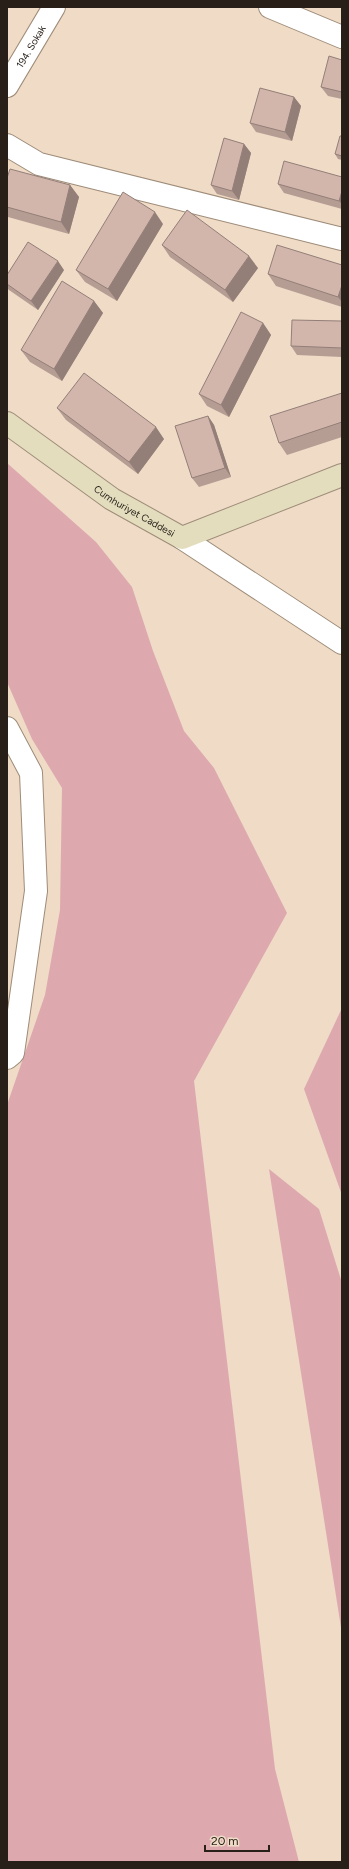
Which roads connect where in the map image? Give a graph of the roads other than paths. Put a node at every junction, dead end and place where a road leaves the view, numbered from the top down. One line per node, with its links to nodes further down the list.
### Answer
1 (54, 7): 4 (street, 194. Sokak)
2 (270, 7): 3 (street)
3 (342, 37)
4 (7, 86)
5 (7, 145): 6 (street)
6 (342, 239)
7 (7, 423): 9 (street, Cumhuriyet Caddesi)
8 (342, 475): 9 (street, Cumhuriyet Caddesi)
9 (182, 538): 10 (street)
10 (342, 643)
11 (7, 728): 12 (street)
12 (7, 1058)

